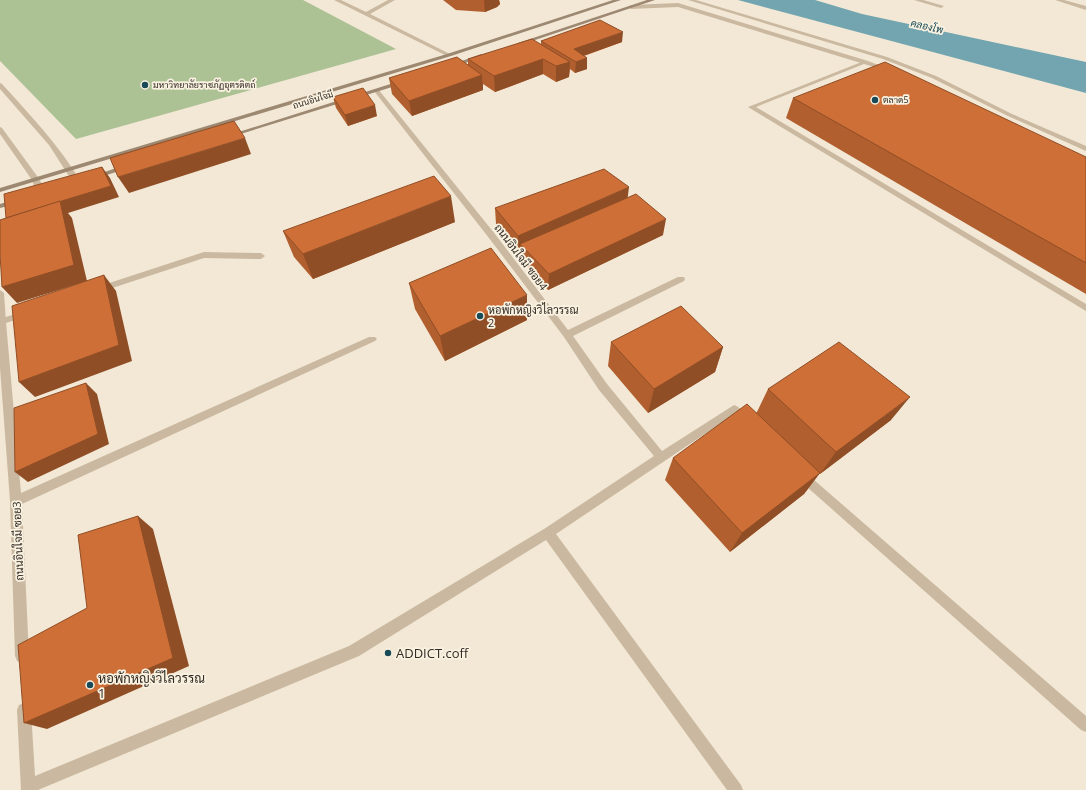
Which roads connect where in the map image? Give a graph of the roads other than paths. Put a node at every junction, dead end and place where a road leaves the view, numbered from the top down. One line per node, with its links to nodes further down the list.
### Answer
1 (337, 0): 13 (street)
2 (392, 0): 13 (street)
3 (618, 0): 16 (main road, ถนนอินใจมี)
4 (652, 0): 11 (main road)
5 (671, 0): 9 (street)
6 (691, 0): 25 (street)
7 (917, 0): 10 (street)
8 (1058, 0): 12 (street)
9 (678, 5): 11 (street); 17 (street)
10 (942, 6)
11 (631, 7): 14 (main road)
12 (1086, 8)
13 (366, 14): 16 (street)
14 (511, 46)
15 (488, 54): 18 (main road)
16 (449, 55): 27 (main road, ถนนอินใจมี)
17 (866, 62): 19 (street); 38 (street)
18 (444, 68)
19 (893, 72)
20 (414, 78): 22 (main road, ถนนอินใจมี)
21 (0, 85): 27 (street)
22 (376, 90): 24 (main road, ถนนอินใจมี); 41 (street, ถนนอินใจมี ซอย4)
23 (0, 129): 28 (street)
24 (219, 139)
25 (1086, 149)
26 (137, 164): 29 (main road)
27 (70, 170): 28 (main road, ถนนอินใจมี); 29 (street)
28 (36, 180): 31 (main road, ถนนอินใจมี); 32 (street)
29 (77, 182): 30 (main road)
30 (70, 185)
31 (0, 190)
32 (37, 194): 33 (main road)
33 (0, 206)
34 (261, 256): 36 (street)
35 (681, 279): 41 (street)
36 (91, 292)
37 (0, 293): 40 (street, ถนนอินใจมี ซอย3)
38 (1086, 308)
39 (31, 312): 40 (street)
40 (1, 322): 46 (street, ถนนอินใจมี ซอย3)
41 (567, 336): 44 (street, ถนนอินใจมี ซอย4)
42 (372, 339): 46 (street)
43 (754, 429): 44 (street)
44 (661, 457): 47 (street)
45 (795, 470): 50 (street)
46 (16, 501): 48 (street, ถนนอินใจมี ซอย3)
47 (548, 533): 51 (street); 52 (street)
48 (23, 668)
49 (24, 700): 51 (street)
50 (1086, 725)
51 (28, 789)
52 (736, 790)

